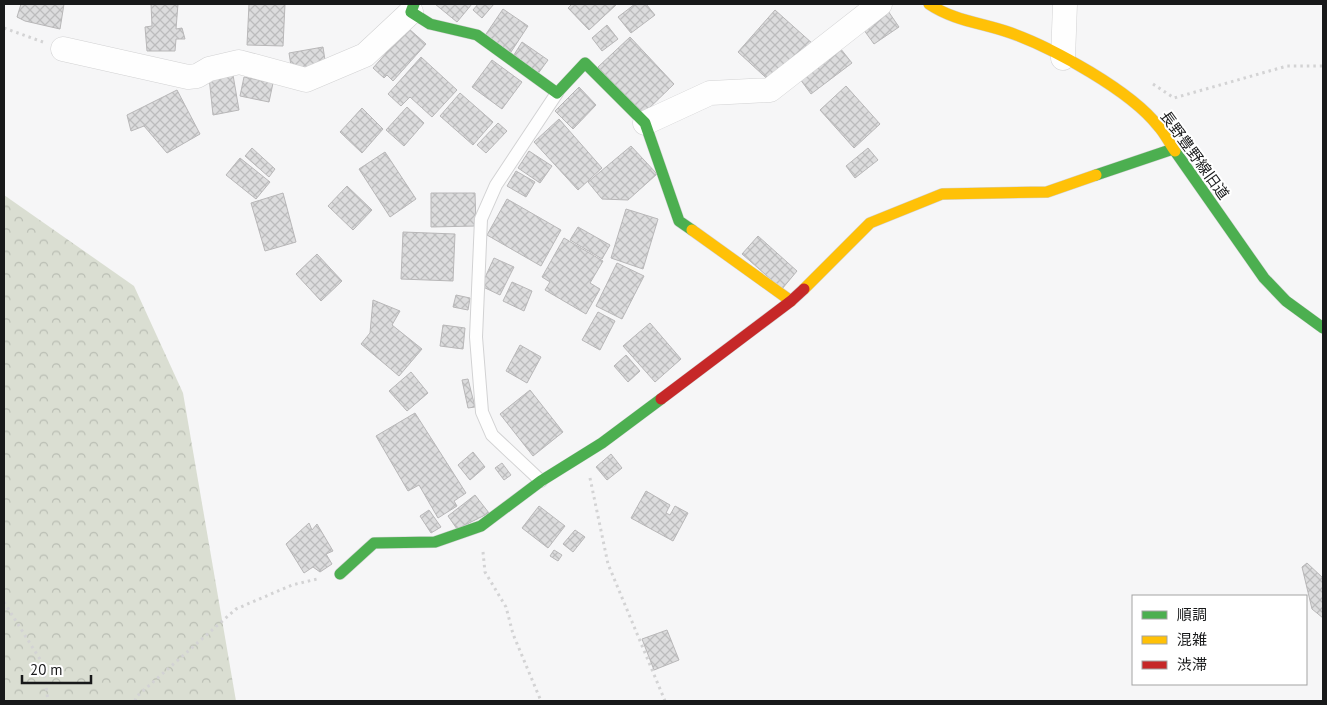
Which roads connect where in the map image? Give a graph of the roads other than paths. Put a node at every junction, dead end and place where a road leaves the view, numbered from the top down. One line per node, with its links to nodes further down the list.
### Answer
1 (880, 4): 8 (street)
2 (929, 4): 6 (street, 長野豊野線旧道)
3 (1065, 4): 6 (street)
4 (413, 8): 5 (street); 7 (street)
5 (63, 49)
6 (1063, 58): 9 (street, 長野豊野線旧道)
7 (558, 93): 8 (street); 12 (lane)
8 (645, 123): 10 (street)
9 (1173, 149): 10 (street); 11 (street, 長野豊野線旧道)
10 (791, 301): 12 (street)
11 (1323, 328)
12 (541, 481): 13 (street)
13 (340, 574)

